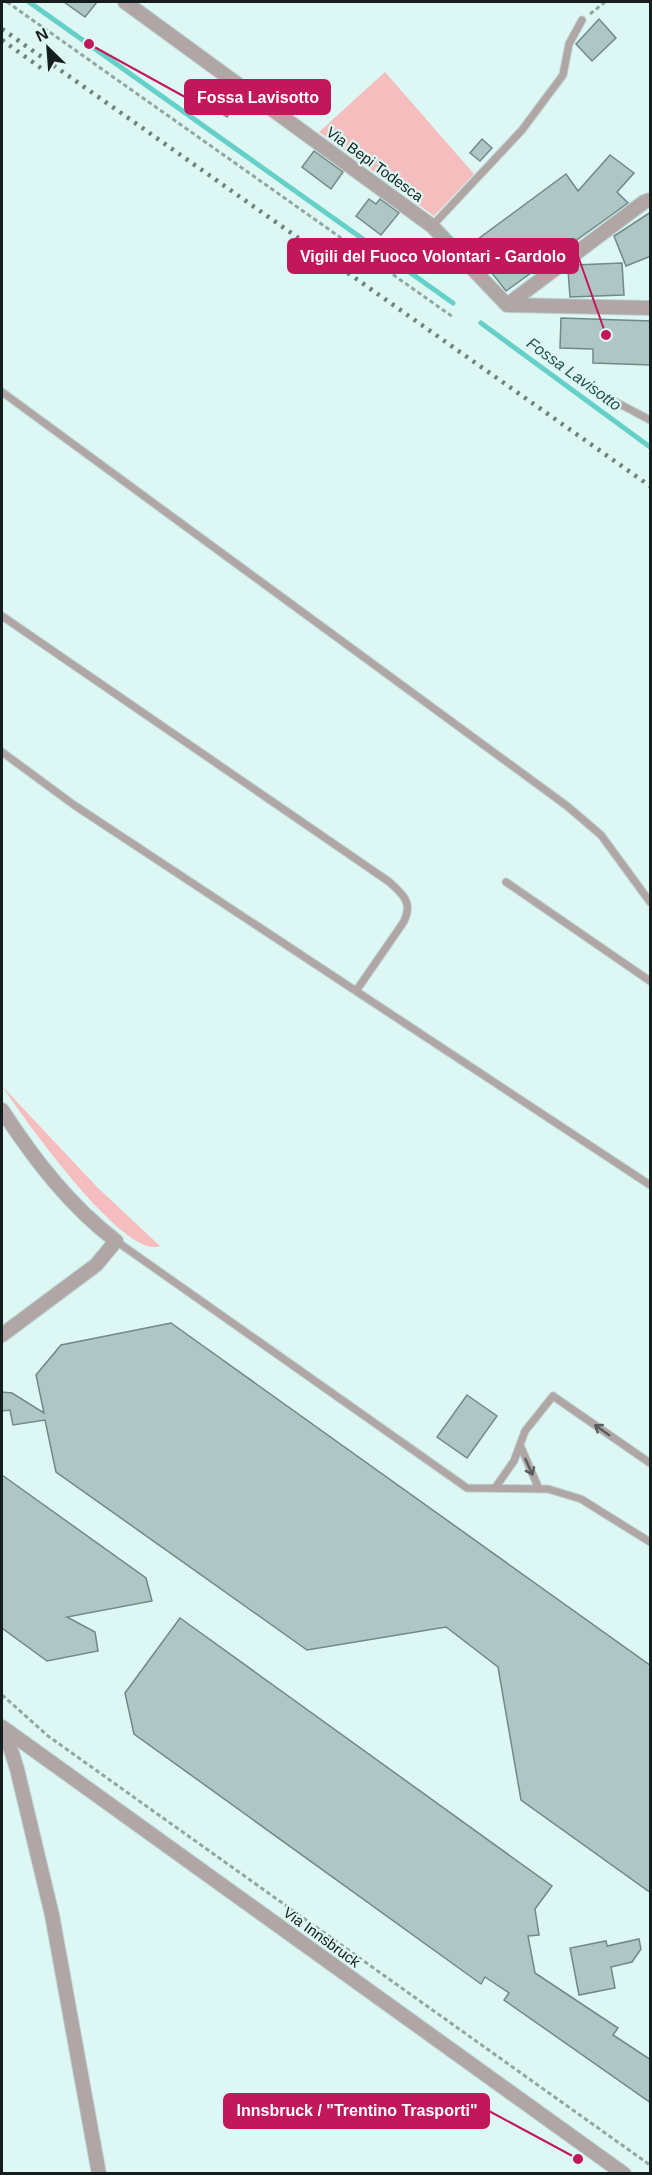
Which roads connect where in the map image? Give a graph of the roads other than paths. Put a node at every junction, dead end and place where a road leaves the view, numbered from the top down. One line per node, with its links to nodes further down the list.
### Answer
1 (125, 2): 4 (street, Via Bepi Todesca)
2 (582, 20): 4 (lane)
3 (651, 200): 5 (street)
4 (432, 226): 5 (street, Via Bepi Todesca)
5 (507, 305): 6 (street)
6 (651, 308)
7 (2, 392): 13 (lane)
8 (614, 401): 9 (lane)
9 (651, 420)
10 (2, 616): 15 (lane)
11 (2, 752): 15 (lane)
12 (506, 882): 14 (lane)
13 (651, 902)
14 (651, 981)
15 (356, 991): 17 (lane)
16 (2, 1110): 18 (street)
17 (651, 1185)
18 (116, 1241): 19 (street); 22 (lane)
19 (2, 1335)
20 (520, 1445): 21 (lane, one-way to 20); 22 (lane); 23 (lane, one-way to 23)
21 (651, 1463)
22 (495, 1488): 23 (lane)
23 (539, 1489): 24 (lane)
24 (651, 1542)
25 (3, 1729): 26 (street); 27 (street, Via Innsbruck)
26 (99, 2174)
27 (624, 2174)

